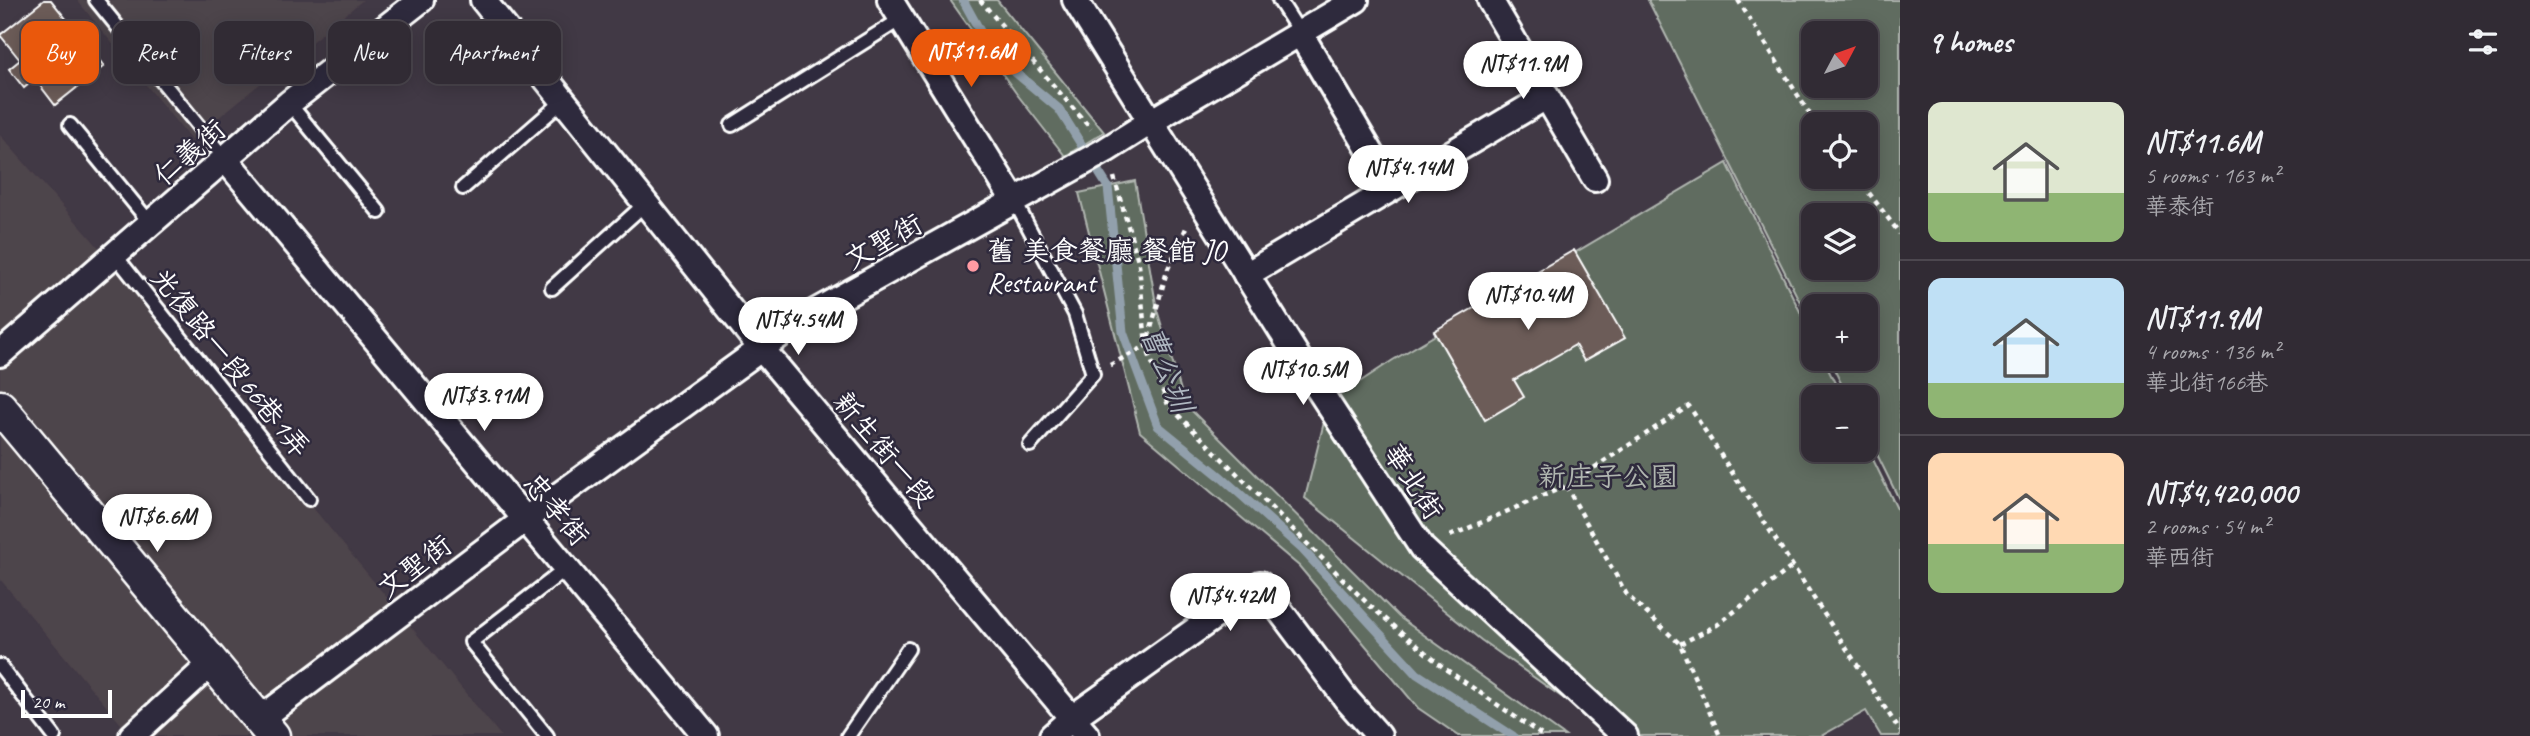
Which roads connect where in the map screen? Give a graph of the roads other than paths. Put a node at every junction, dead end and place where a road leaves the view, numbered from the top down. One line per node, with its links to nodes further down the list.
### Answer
1 (96, 0): 16 (lane)
2 (421, 0): 12 (street, 仁義街)
3 (483, 0): 11 (street, 新生街一段)
4 (1075, 0): 13 (street, 華北街)
5 (1279, 0): 9 (lane)
6 (1356, 0): 9 (street, 文聖街)
7 (1490, 0): 10 (street)
8 (895, 10): 15 (lane); 20 (street)
9 (1300, 33): 13 (street, 文聖街); 19 (street)
10 (1546, 97): 17 (street); 19 (street)
11 (564, 101): 18 (lane); 21 (street, 新生街一段)
12 (289, 103): 16 (street, 仁義街); 22 (lane)
13 (1152, 121): 20 (street, 文聖街); 25 (street, 華北街)
14 (71, 125): 23 (lane)
15 (732, 125)
16 (226, 160): 23 (street, 仁義街); 32 (street, 忠孝街)
17 (1595, 179)
18 (463, 188)
19 (1392, 188): 25 (street)
20 (1015, 202): 27 (street, 文聖街); 30 (lane)
21 (646, 203): 26 (lane); 27 (street, 新生街一段)
22 (379, 212)
23 (151, 224): 24 (street, 仁義街)
24 (115, 255): 28 (street, 仁義街); 31 (lane, 光復路一段66巷1弄)
25 (1246, 275): 46 (street, 華北街)
26 (552, 288)
27 (761, 348): 32 (street, 文聖街); 37 (street, 新生街一段)
28 (0, 354)
29 (0, 407): 35 (street)
30 (1030, 445)
31 (309, 499)
32 (526, 519): 33 (street, 忠孝街); 38 (street, 文聖街)
33 (567, 568): 41 (lane); 42 (street, 忠孝街)
34 (908, 649): 43 (lane)
35 (212, 662): 38 (street); 40 (street)
36 (0, 666): 39 (lane)
37 (1080, 727): 44 (street); 45 (street)
38 (266, 728)
39 (54, 736)
40 (132, 736)
41 (547, 736)
42 (706, 736)
43 (848, 736)
44 (1052, 736)
45 (1379, 736)
46 (1625, 736)

